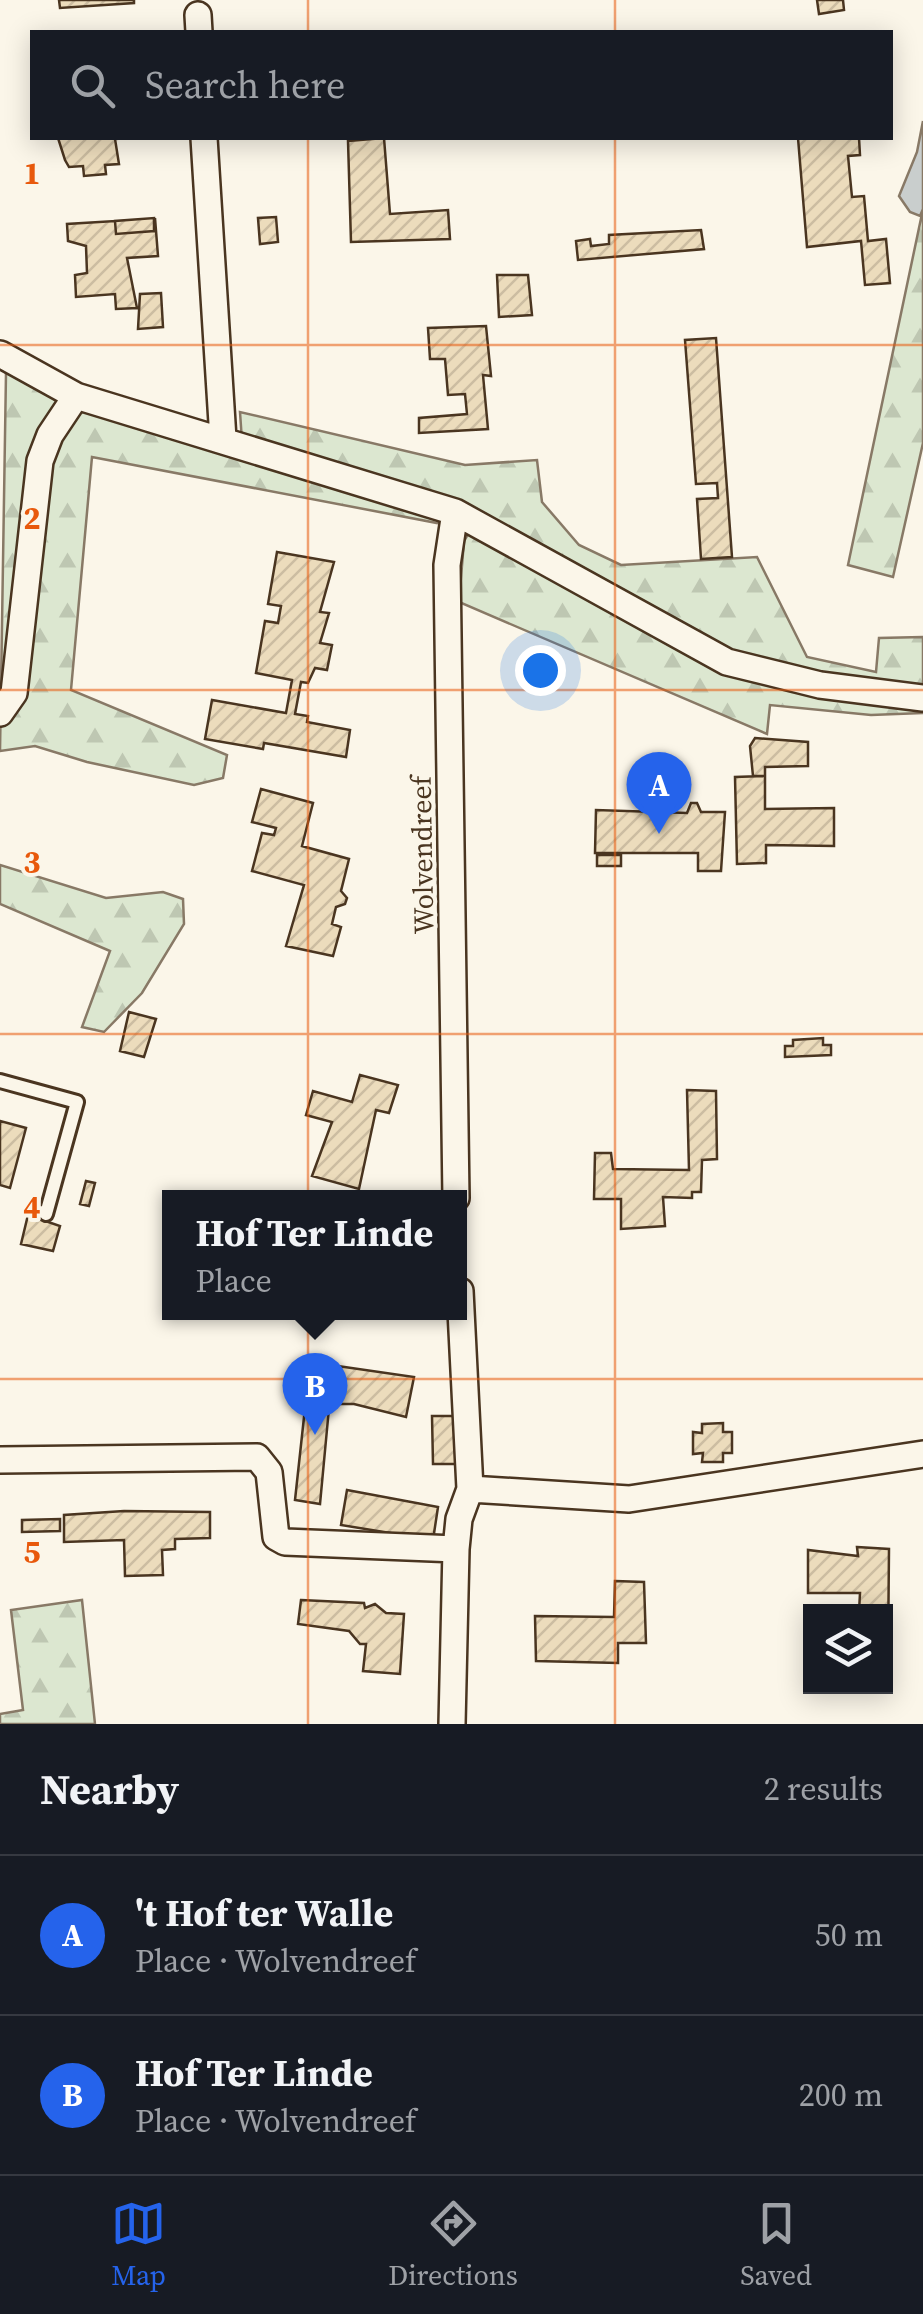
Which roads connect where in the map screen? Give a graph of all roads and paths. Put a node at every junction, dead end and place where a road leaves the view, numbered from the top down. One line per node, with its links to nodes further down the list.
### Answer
1 (204, 140): 4 (street)
2 (0, 354): 3 (street)
3 (76, 396): 4 (street); 7 (street)
4 (224, 439): 5 (street)
5 (455, 512): 6 (street); 9 (street, Wolvendreef)
6 (923, 698)
7 (0, 713)
8 (0, 1081): 10 (lane)
9 (456, 1190)
10 (46, 1214)
11 (461, 1320): 14 (street)
12 (923, 1454): 14 (street)
13 (0, 1460): 15 (street)
14 (470, 1489): 15 (street)
15 (456, 1549): 16 (street)
16 (452, 1724)

